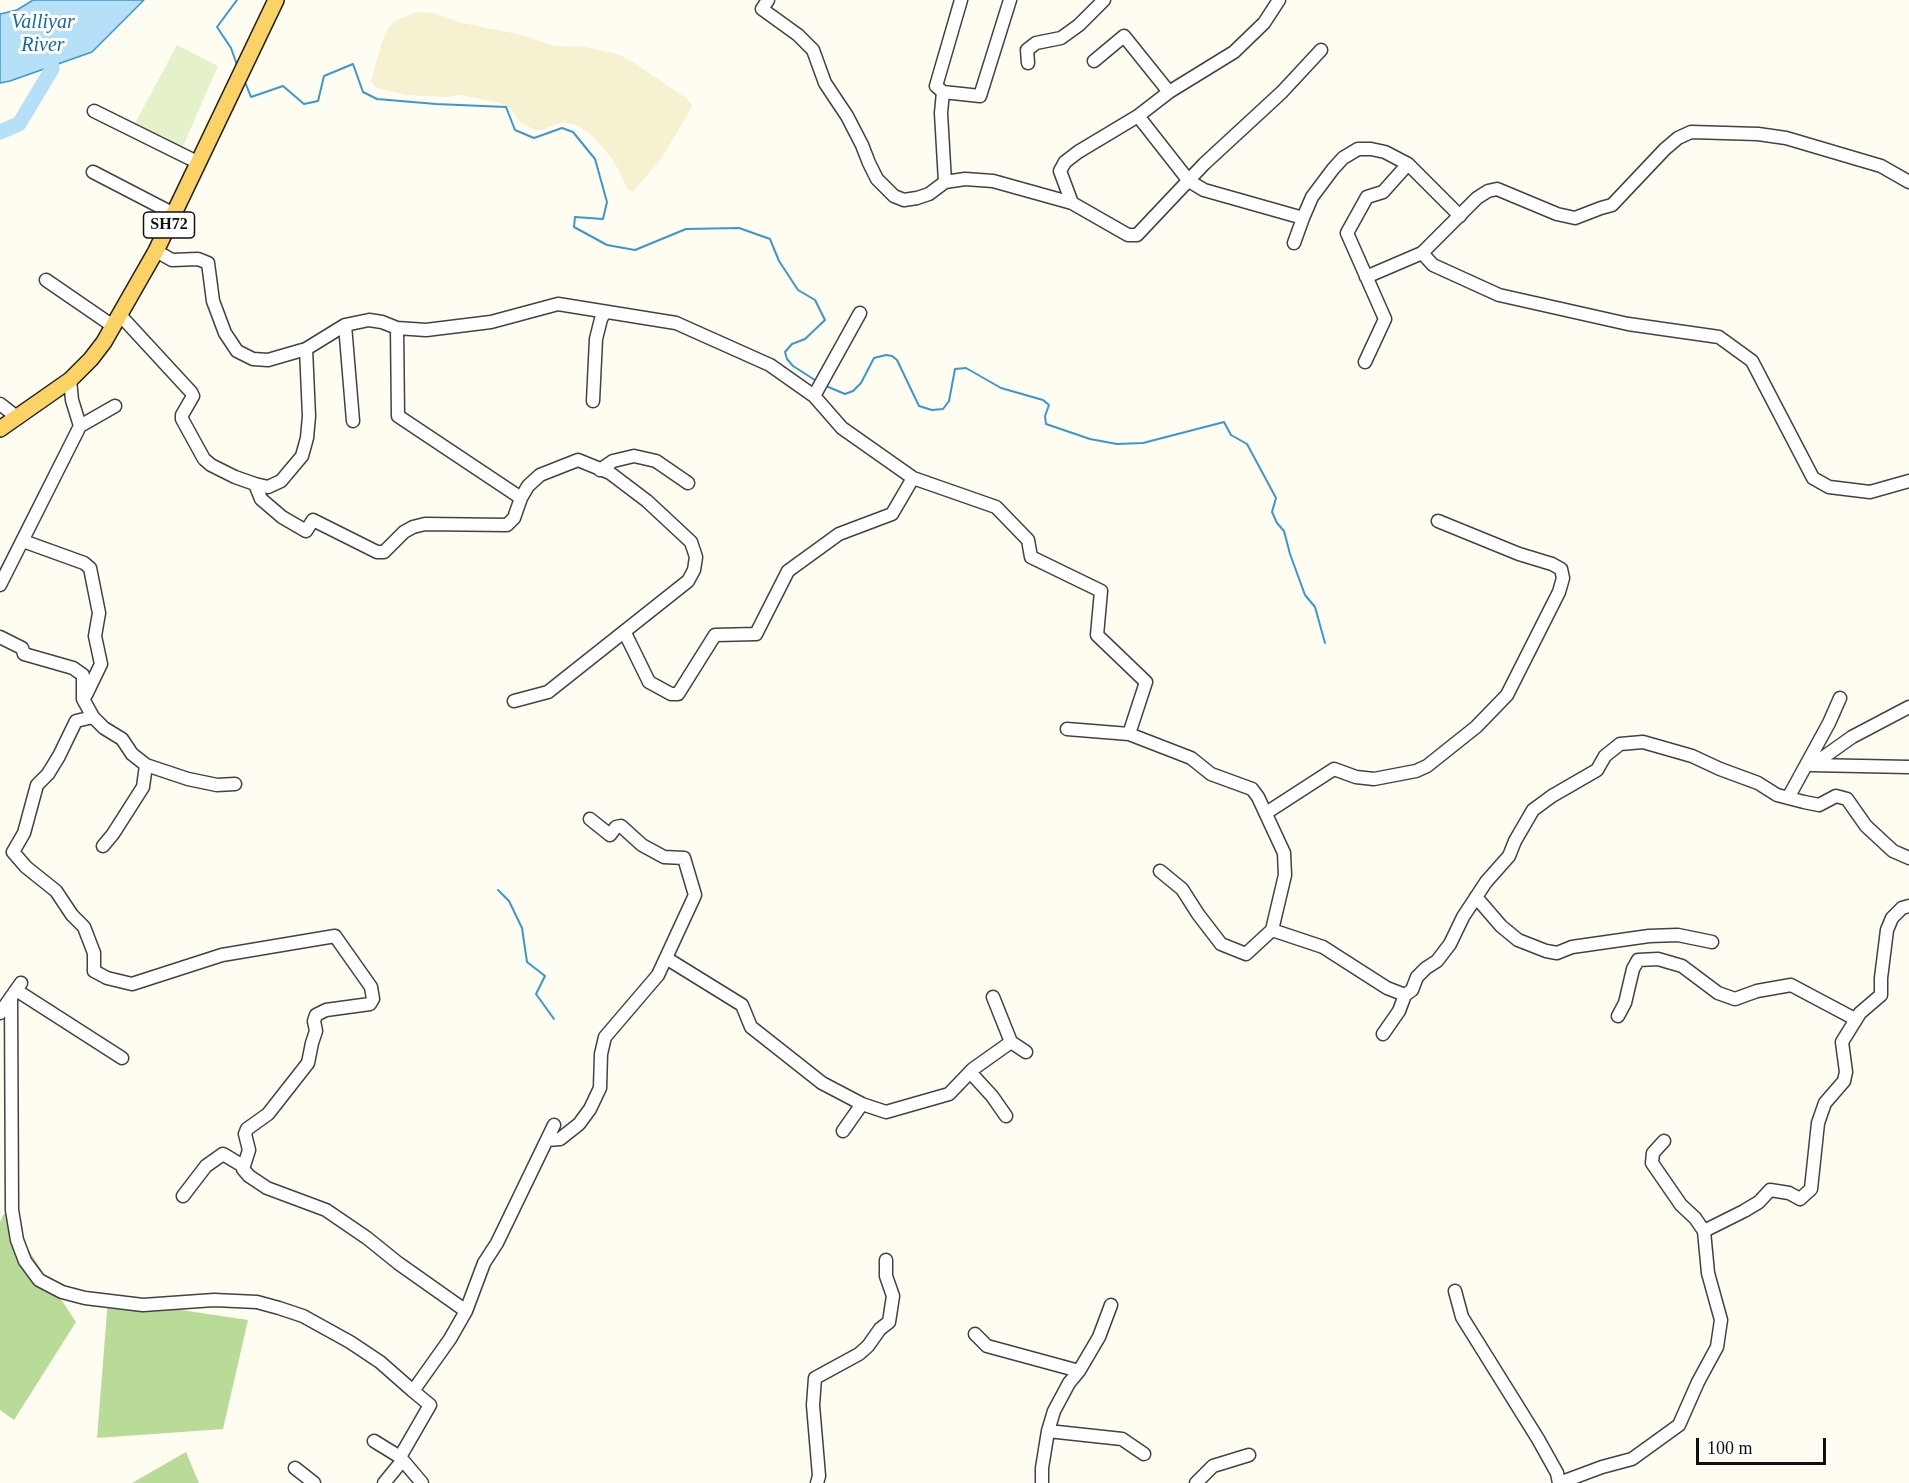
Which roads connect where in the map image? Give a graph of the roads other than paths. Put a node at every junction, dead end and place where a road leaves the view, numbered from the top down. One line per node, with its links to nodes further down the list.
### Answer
1 (276, 0): 14 (main road, SH72)
2 (768, 0): 18 (street)
3 (961, 0): 10 (street)
4 (1010, 0): 10 (street)
5 (1104, 0): 9 (street)
6 (1279, 0): 11 (street)
7 (1321, 50): 17 (street)
8 (1094, 61): 11 (street)
9 (1028, 63)
10 (943, 92): 18 (street)
11 (1169, 92): 13 (street)
12 (94, 111): 14 (street)
13 (1138, 116): 17 (street); 20 (street)
14 (199, 163): 21 (main road, SH72)
15 (1408, 165): 22 (street); 23 (street); 27 (street)
16 (93, 172): 21 (street)
17 (1189, 181): 20 (street); 23 (street)
18 (945, 182): 20 (street)
19 (1909, 182): 22 (street)
20 (1072, 203)
21 (174, 214): 25 (main road, SH72)
22 (1460, 216): 26 (street)
23 (1303, 218): 24 (street)
24 (1294, 243)
25 (156, 251): 31 (main road, SH72); 34 (street)
26 (1422, 253): 27 (street); 48 (street)
27 (1366, 277): 35 (street)
28 (46, 280): 31 (street)
29 (605, 312): 33 (street); 37 (street); 38 (street)
30 (860, 313): 37 (street)
31 (116, 321): 36 (main road, SH72); 50 (street)
32 (345, 325): 33 (street); 34 (street); 42 (street)
33 (397, 328): 51 (street)
34 (306, 349): 50 (street)
35 (1365, 362)
36 (70, 380): 41 (main road, SH72); 43 (street)
37 (816, 393): 47 (street)
38 (593, 401)
39 (0, 404): 41 (street)
40 (115, 406): 43 (street)
41 (18, 418): 44 (main road, SH72); 45 (main road, SH72)
42 (353, 421)
43 (80, 426): 53 (street)
44 (0, 429)
45 (0, 439)
46 (600, 470): 49 (street); 51 (street); 55 (street)
47 (913, 478): 55 (street); 63 (street)
48 (1909, 481)
49 (688, 483)
50 (255, 484): 51 (street)
51 (521, 498)
52 (1438, 521): 69 (street)
53 (23, 541): 54 (street); 58 (street)
54 (0, 585)
55 (625, 633): 59 (street)
56 (0, 637): 58 (street)
57 (1840, 698): 65 (street)
58 (84, 699): 61 (street)
59 (514, 701)
60 (1909, 707): 65 (street)
61 (93, 717): 64 (street); 97 (street)
62 (1067, 729): 63 (street)
63 (1129, 734): 69 (street)
64 (146, 765): 67 (street); 71 (street)
65 (1810, 765): 66 (street); 68 (street)
66 (1909, 767)
67 (235, 784)
68 (1788, 798): 72 (street); 74 (street)
69 (1266, 813): 76 (street)
70 (590, 819): 78 (street)
71 (103, 846)
72 (1909, 858)
73 (1160, 871): 76 (street)
74 (1476, 897): 77 (street); 80 (street)
75 (1909, 906): 84 (street)
76 (1272, 930): 80 (street)
77 (1712, 942)
78 (666, 958): 91 (street); 95 (street)
79 (16, 990): 82 (street); 86 (street); 89 (street)
80 (1405, 995): 85 (street)
81 (993, 997): 87 (street)
82 (0, 1013)
83 (1618, 1016): 84 (street)
84 (1855, 1019): 99 (street)
85 (1383, 1034)
86 (6, 1040): 106 (street)
87 (1011, 1042): 88 (street); 90 (street)
88 (1026, 1052)
89 (122, 1058)
90 (970, 1072): 91 (street); 92 (street)
91 (862, 1104): 94 (street)
92 (1006, 1116)
93 (554, 1125): 95 (street)
94 (843, 1131)
95 (547, 1140): 103 (street)
96 (1664, 1141): 99 (street)
97 (243, 1166): 98 (street); 103 (street)
98 (183, 1196)
99 (1704, 1231): 119 (street)
100 (886, 1260): 116 (street)
101 (1455, 1290): 119 (street)
102 (1111, 1305): 105 (street)
103 (466, 1311): 106 (street)
104 (975, 1334): 105 (street)
105 (1079, 1371): 107 (street)
106 (413, 1391): 111 (street)
107 (1048, 1431): 109 (street); 117 (street)
108 (374, 1441): 111 (street)
109 (1144, 1454)
110 (1249, 1455): 118 (street)
111 (401, 1459): 114 (street); 115 (street)
112 (295, 1468): 113 (street)
113 (314, 1483)
114 (384, 1483)
115 (422, 1483)
116 (817, 1483)
117 (1042, 1483)
118 (1196, 1483)
119 (1559, 1483)

